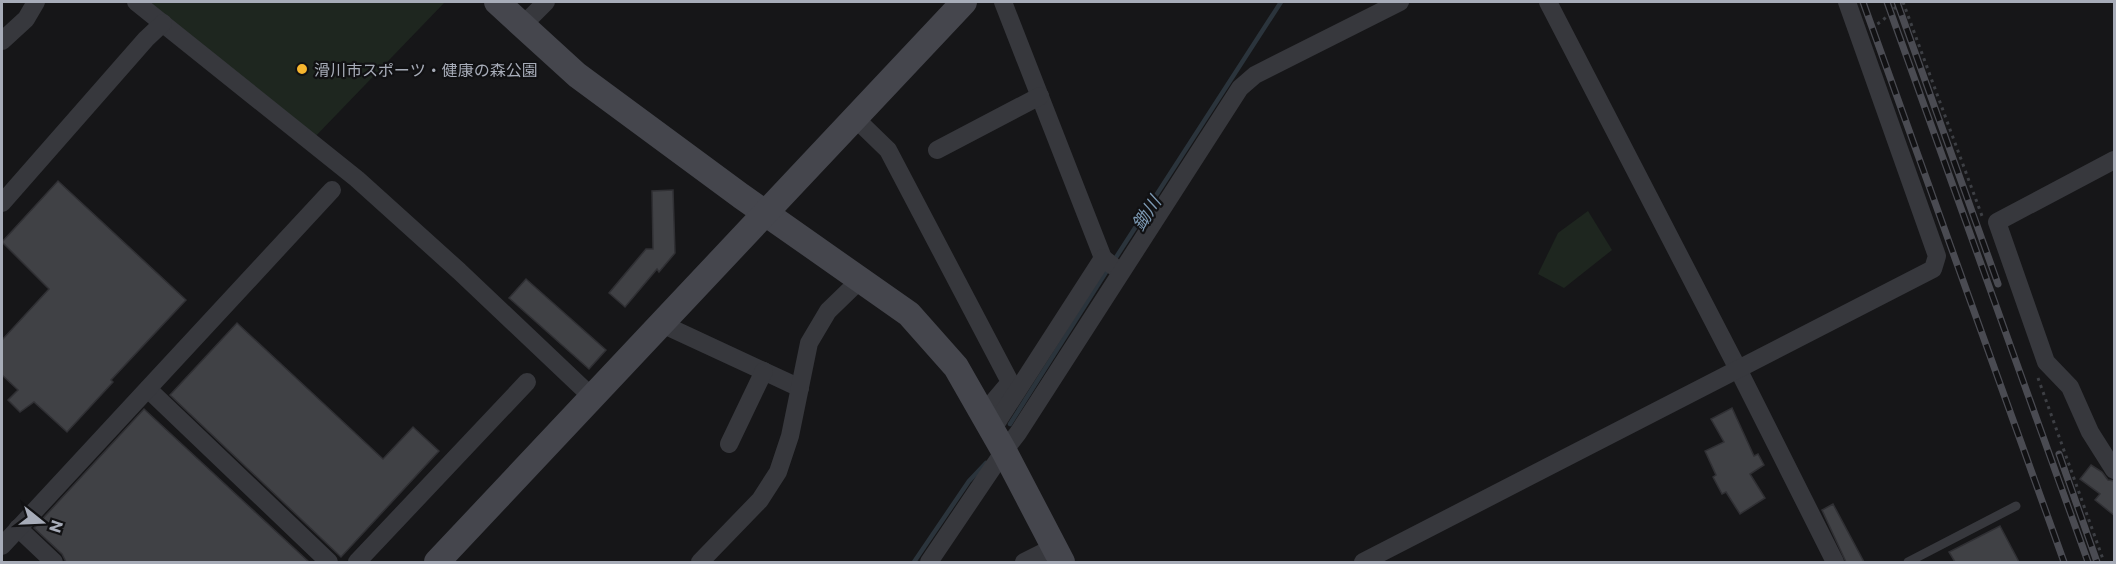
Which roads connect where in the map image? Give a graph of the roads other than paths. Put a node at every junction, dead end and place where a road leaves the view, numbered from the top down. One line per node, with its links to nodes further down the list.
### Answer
1 (36, 2): 12 (street)
2 (136, 2): 10 (street)
3 (497, 2): 11 (street)
4 (546, 2): 11 (street)
5 (964, 2): 14 (street)
6 (1003, 2): 13 (street)
7 (1400, 2): 20 (street)
8 (1548, 2): 23 (street)
9 (1847, 2): 23 (street)
10 (163, 23): 18 (street); 28 (street)
11 (522, 25): 19 (street)
12 (2, 40)
13 (1040, 96): 15 (street); 20 (street)
14 (855, 118): 19 (street); 29 (street)
15 (937, 150)
16 (2115, 160): 31 (street)
17 (332, 190): 27 (street)
18 (2, 203)
19 (765, 213): 21 (street); 22 (street)
20 (1112, 265): 29 (street)
21 (861, 279): 26 (street); 29 (street)
22 (662, 324): 24 (street); 28 (street)
23 (1738, 369): 43 (street); 44 (street)
24 (764, 371): 26 (street); 30 (street)
25 (527, 382): 38 (street)
26 (800, 388): 40 (street)
27 (148, 389): 33 (street); 37 (street)
28 (593, 398): 39 (street)
29 (993, 432): 35 (street); 41 (street)
30 (729, 444)
31 (2115, 470)
32 (2016, 506): 45 (lane)
33 (18, 528): 34 (street); 36 (street)
34 (2, 546)
35 (1058, 555): 42 (street)
36 (54, 562)
37 (329, 562)
38 (357, 562)
39 (437, 562)
40 (700, 562)
41 (929, 562)
42 (1024, 562)
43 (1363, 562)
44 (1835, 562)
45 (1908, 562)

